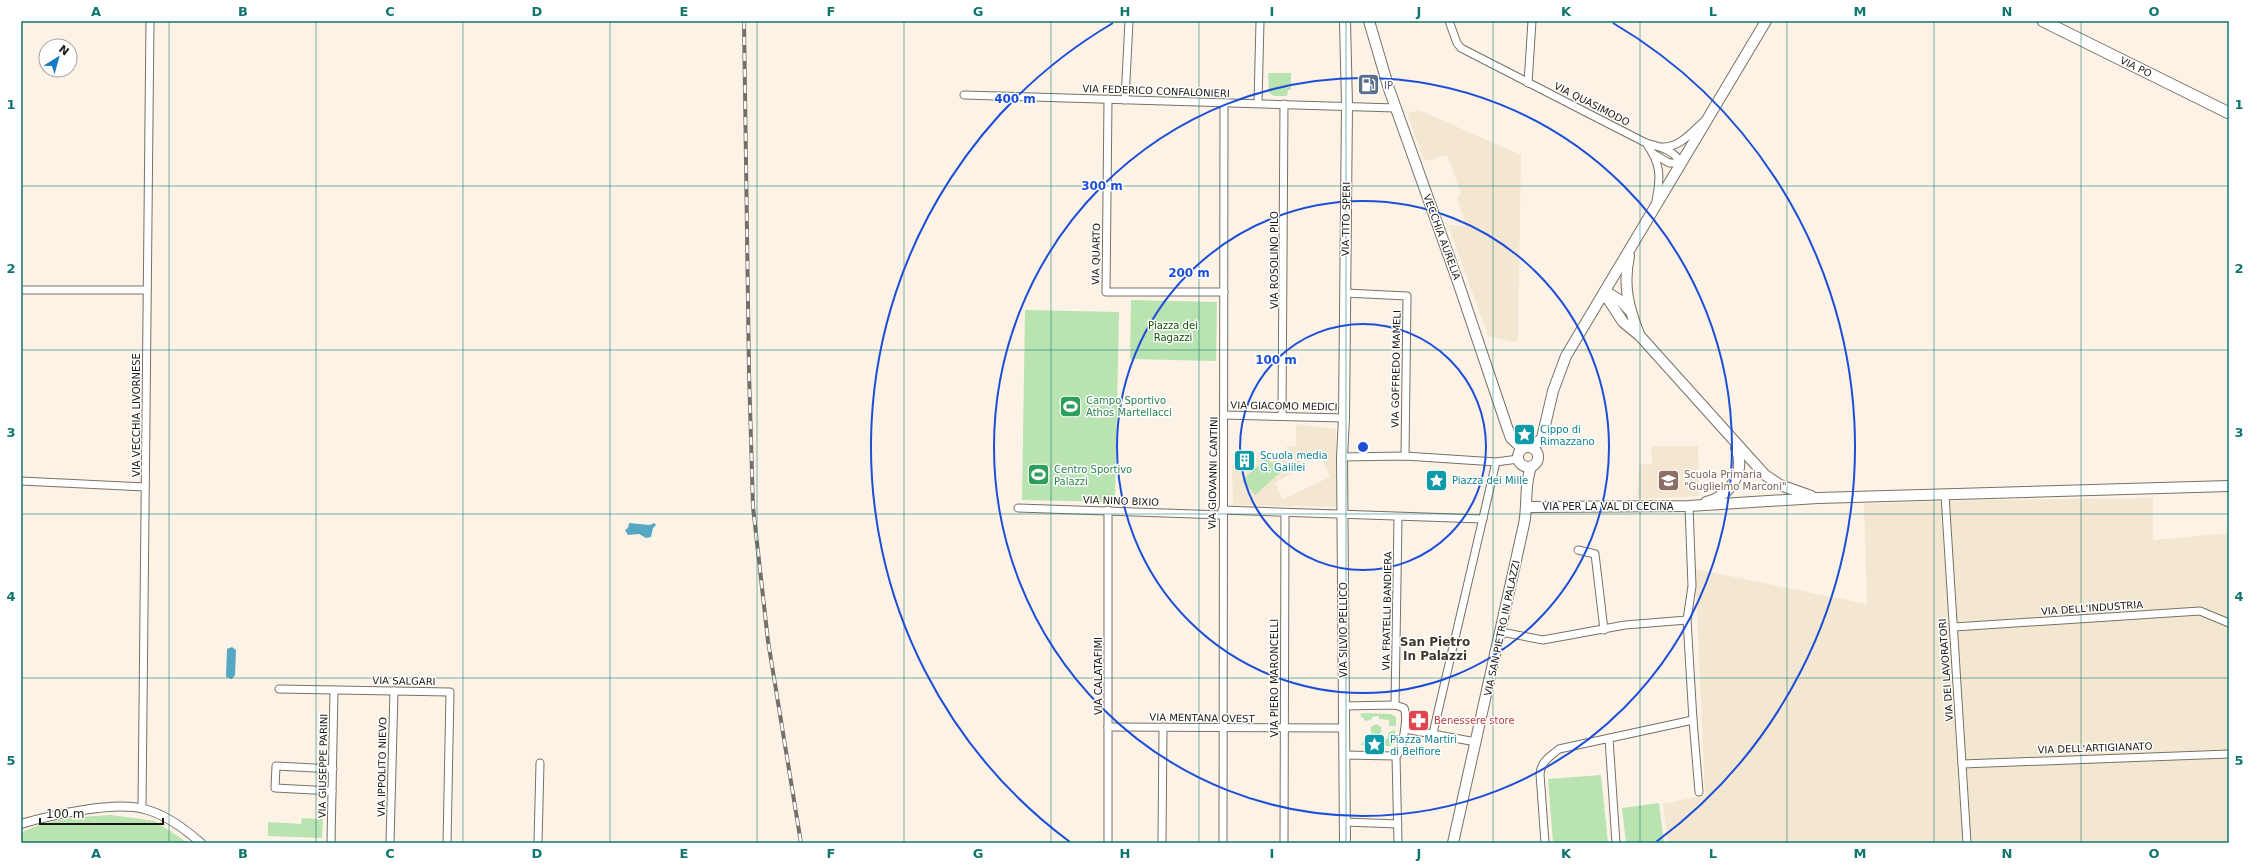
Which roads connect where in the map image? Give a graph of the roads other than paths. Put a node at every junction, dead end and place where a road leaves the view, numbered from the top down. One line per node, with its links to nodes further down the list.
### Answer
1 (150, 21): 28 (street, VIA VECCHIA LIVORNESE)
2 (1129, 21): 13 (street)
3 (1260, 21): 15 (street)
4 (1369, 21): 18 (main road, VECCHIA AURELIA)
5 (1449, 21): 10 (street, VIA QUASIMODO)
6 (1532, 21): 10 (street)
7 (1766, 21): 20 (main road)
8 (2043, 21): 19 (main road, VIA PO)
9 (1346, 22): 17 (main road, VIA TITO SPERI)
10 (1528, 84): 21 (street, VIA QUASIMODO)
11 (964, 95): 12 (street, VIA FEDERICO CONFALONIERI)
12 (1108, 99): 13 (street, VIA FEDERICO CONFALONIERI); 29 (street, VIA QUARTO)
13 (1125, 100): 14 (street, VIA FEDERICO CONFALONIERI)
14 (1224, 103): 15 (street, VIA FEDERICO CONFALONIERI); 29 (street, VIA GIOVANNI CANTINI)
15 (1258, 103): 16 (street, VIA FEDERICO CONFALONIERI)
16 (1284, 104): 17 (street, VIA FEDERICO CONFALONIERI); 35 (street, VIA ROSOLINO PILO)
17 (1347, 105): 18 (street, VIA FEDERICO CONFALONIERI); 31 (main road, VIA TITO SPERI)
18 (1396, 108): 38 (main road, VECCHIA AURELIA)
19 (2229, 113)
20 (1707, 118): 22 (street, VIA QUASIMODO); 24 (main road)
21 (1646, 143): 22 (street, VIA QUASIMODO); 23 (street, VIA QUASIMODO)
22 (1659, 146): 24 (street, VIA QUASIMODO)
23 (1654, 154): 24 (street, VIA QUASIMODO); 25 (street, VIA QUASIMODO)
24 (1681, 163): 25 (main road)
25 (1655, 206): 26 (main road)
26 (1632, 247): 30 (main road); 32 (main road)
27 (21, 290): 28 (street)
28 (147, 290): 47 (street, VIA VECCHIA LIVORNESE)
29 (1224, 292): 34 (street, VIA GIOVANNI CANTINI)
30 (1604, 292): 32 (main road); 33 (main road); 39 (main road)
31 (1345, 293): 36 (main road, VIA TITO SPERI); 40 (street, VIA GOFFREDO MAMELI)
32 (1629, 310): 33 (main road)
33 (1640, 336): 37 (main road)
34 (1224, 415): 35 (street, VIA GIACOMO MEDICI); 54 (street, VIA GIOVANNI CANTINI)
35 (1282, 416): 36 (street, VIA GIACOMO MEDICI)
36 (1344, 418): 41 (main road, VIA SILVIO PELLICO)
37 (1732, 440): 49 (main road); 50 (main road)
38 (1522, 448): 39 (main road); 42 (main road)
39 (1533, 448): 44 (main road)
40 (1405, 456): 41 (street); 43 (street)
41 (1342, 457): 56 (main road, VIA SILVIO PELLICO)
42 (1518, 459): 43 (street); 44 (main road)
43 (1496, 462): 58 (street)
44 (1531, 467): 51 (main road)
45 (21, 481): 47 (street)
46 (2229, 486): 48 (main road)
47 (145, 487): 88 (street, VIA VECCHIA LIVORNESE)
48 (1945, 495): 49 (main road); 62 (street, VIA DEI LAVORATORI)
49 (1818, 498): 50 (main road)
50 (1689, 506): 51 (main road, VIA PER LA VAL DI CECINA); 60 (street)
51 (1528, 507): 64 (main road, VIA SAN PIETRO IN PALAZZI)
52 (1018, 508): 53 (street, VIA NINO BIXIO)
53 (1108, 510): 54 (street, VIA NINO BIXIO); 71 (street, VIA CALATAFIMI)
54 (1222, 513): 55 (street, VIA NINO BIXIO); 73 (street, VIA GIOVANNI CANTINI)
55 (1285, 513): 56 (street, VIA NINO BIXIO); 75 (street, VIA PIERO MARONCELLI)
56 (1342, 516): 57 (street); 69 (main road, VIA SILVIO PELLICO)
57 (1398, 518): 58 (street); 68 (street, VIA FRATELLI BANDIERA)
58 (1483, 519): 77 (street)
59 (1578, 550): 63 (street)
60 (1687, 620): 63 (street); 70 (street)
61 (2229, 623): 62 (street, VIA DELL'INDUSTRIA)
62 (1954, 627): 84 (street, VIA DEI LAVORATORI)
63 (1604, 630): 64 (street)
64 (1501, 632): 79 (main road, VIA SAN PIETRO IN PALAZZI)
65 (279, 689): 66 (street, VIA SALGARI)
66 (334, 690): 67 (street, VIA SALGARI); 85 (street, VIA GIUSEPPE PARINI)
67 (394, 690): 94 (street, VIA IPPOLITO NIEVO); 95 (street, VIA SALGARI)
68 (1395, 705): 69 (street); 76 (street)
69 (1343, 706): 74 (main road, VIA SILVIO PELLICO)
70 (1692, 720): 78 (street); 87 (street)
71 (1108, 727): 72 (street, VIA MENTANA OVEST); 97 (street, VIA CALATAFIMI)
72 (1163, 727): 73 (street, VIA MENTANA OVEST); 98 (street)
73 (1223, 728): 75 (street, VIA MENTANA OVEST); 99 (street, VIA GIOVANNI CANTINI)
74 (1344, 728): 75 (street, VIA MENTANA OVEST); 81 (main road, VIA SILVIO PELLICO)
75 (1284, 729): 100 (street, VIA PIERO MARONCELLI)
76 (1404, 729): 77 (street); 82 (street)
77 (1433, 733): 79 (street)
78 (1609, 739): 104 (street); 105 (street)
79 (1476, 742): 103 (main road, VIA SAN PIETRO IN PALAZZI)
80 (2229, 754): 84 (street, VIA DELL'ARTIGIANATO)
81 (1344, 755): 82 (street); 89 (main road, VIA SILVIO PELLICO)
82 (1396, 756): 91 (street)
83 (540, 763): 96 (street)
84 (1962, 764): 106 (street, VIA DEI LAVORATORI)
85 (332, 769): 86 (street, VIA GIUSEPPE PARINI); 86 (street)
86 (332, 791): 93 (street, VIA GIUSEPPE PARINI)
87 (1699, 792)
88 (142, 808): 90 (street); 92 (street)
89 (1345, 822): 91 (street); 101 (main road, VIA SILVIO PELLICO)
90 (21, 824)
91 (1398, 824): 102 (street)
92 (201, 843)
93 (331, 843)
94 (390, 843)
95 (446, 843)
96 (538, 843)
97 (1108, 843)
98 (1162, 843)
99 (1223, 843)
100 (1284, 843)
101 (1345, 843)
102 (1398, 843)
103 (1453, 843)
104 (1546, 843)
105 (1616, 843)
106 (1967, 843)

